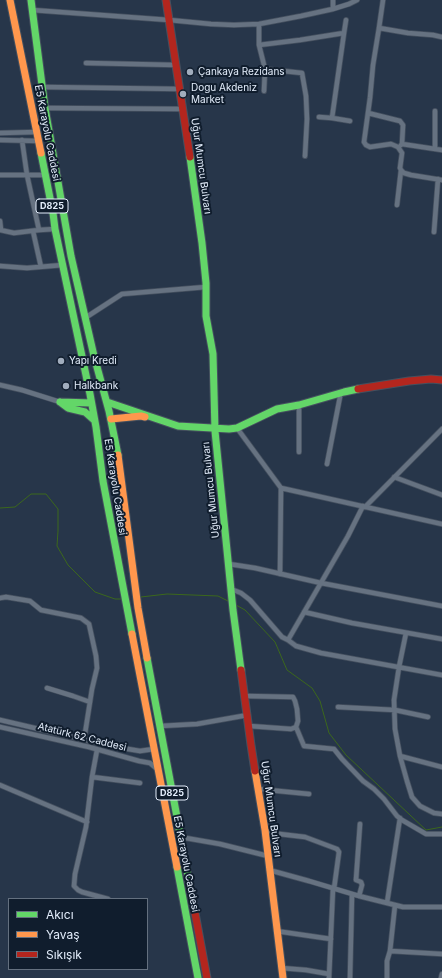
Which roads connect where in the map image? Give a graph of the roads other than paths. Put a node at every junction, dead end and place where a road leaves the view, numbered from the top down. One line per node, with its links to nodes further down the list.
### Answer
1 (10, 0): 29 (main road, E5 Karayolu Caddesi / D825)
2 (31, 0): 8 (main road, E5 Karayolu Caddesi / D825)
3 (166, 0): 9 (main road, Uğur Mumcu Bulvarı)
4 (333, 0): 7 (street)
5 (357, 0): 7 (street)
6 (383, 0): 12 (street)
7 (333, 9): 11 (street)
8 (32, 10): 9 (street); 19 (main road, E5 Karayolu Caddesi / D825)
9 (169, 20): 11 (street); 17 (main road, Uğur Mumcu Bulvarı)
10 (346, 20): 13 (street)
11 (259, 24): 15 (street)
12 (379, 28): 14 (street); 25 (street)
13 (344, 32): 15 (street); 27 (street)
14 (442, 37)
15 (259, 45): 18 (street)
16 (86, 63): 17 (street)
17 (176, 65): 20 (main road, Uğur Mumcu Bulvarı)
18 (265, 69): 21 (street); 37 (street)
19 (42, 87): 20 (street); 22 (main road, E5 Karayolu Caddesi / D825)
20 (180, 89): 23 (main road, Uğur Mumcu Bulvarı)
21 (264, 91)
22 (46, 108): 23 (street); 53 (main road, E5 Karayolu Caddesi / D825)
23 (183, 109): 52 (main road, Uğur Mumcu Bulvarı)
24 (435, 111): 35 (street)
25 (368, 113): 34 (street); 34 (street)
26 (319, 117): 27 (street)
27 (332, 118): 28 (street)
28 (350, 121)
29 (37, 132): 30 (street); 33 (main road, E5 Karayolu Caddesi / D825)
30 (0, 133)
31 (0, 140): 32 (street)
32 (22, 140): 33 (street); 40 (street)
33 (39, 141): 41 (main road, E5 Karayolu Caddesi / D825)
34 (400, 146): 35 (street); 38 (street)
35 (435, 149): 36 (street)
36 (442, 150)
37 (305, 156)
38 (401, 170): 42 (street); 43 (street)
39 (0, 175): 40 (street)
40 (27, 175): 41 (street); 47 (street)
41 (45, 175): 45 (main road, E5 Karayolu Caddesi / D825)
42 (440, 180): 48 (street)
43 (397, 205)
44 (0, 222): 46 (street)
45 (55, 229): 47 (street); 49 (main road, E5 Karayolu Caddesi / D825)
46 (1, 230): 47 (street)
47 (36, 230): 51 (street)
48 (434, 232)
49 (63, 265): 51 (street); 59 (main road, E5 Karayolu Caddesi / D825)
50 (0, 266): 51 (street)
51 (41, 267)
52 (206, 287): 53 (street); 63 (main road, Uğur Mumcu Bulvarı)
53 (85, 318): 58 (main road, E5 Karayolu Caddesi / D825)
54 (442, 380): 56 (main road)
55 (0, 385): 57 (street)
56 (338, 393): 60 (main road); 67 (street)
57 (60, 402): 59 (main road); 61 (main road)
58 (107, 402): 59 (main road); 61 (main road, E5 Karayolu Caddesi / D825); 62 (main road)
59 (91, 403): 61 (main road, E5 Karayolu Caddesi / D825)
60 (299, 405): 64 (main road); 66 (street)
61 (102, 419): 62 (main road); 93 (main road, E5 Karayolu Caddesi / D825); 98 (main road, E5 Karayolu Caddesi / D825)
62 (157, 419): 63 (main road)
63 (215, 428): 64 (main road); 73 (main road, Uğur Mumcu Bulvarı)
64 (237, 428): 69 (street)
65 (442, 429): 68 (street)
66 (299, 452)
67 (327, 464)
68 (394, 478): 70 (street); 71 (street)
69 (282, 488): 71 (street); 74 (street)
70 (442, 495)
71 (364, 507): 72 (street); 75 (street)
72 (442, 524)
73 (229, 564): 74 (street); 76 (main road, Uğur Mumcu Bulvarı)
74 (280, 574): 75 (street)
75 (321, 583): 78 (street); 79 (street)
76 (231, 589): 82 (street); 86 (main road, Uğur Mumcu Bulvarı)
77 (0, 598): 87 (street)
78 (442, 606)
79 (304, 612): 80 (street); 82 (street)
80 (406, 633): 81 (street); 83 (street)
81 (442, 639)
82 (288, 640): 83 (street)
83 (399, 667): 84 (street); 89 (street)
84 (442, 676)
85 (47, 688): 87 (street)
86 (245, 696): 90 (main road, Uğur Mumcu Bulvarı); 96 (street)
87 (90, 702): 97 (street)
88 (338, 707): 89 (street)
89 (395, 710): 91 (street); 100 (street)
90 (248, 715): 93 (street); 94 (main road, Uğur Mumcu Bulvarı)
91 (428, 717)
92 (0, 720): 97 (street, Atatürk 62 Caddesi)
93 (160, 726): 114 (main road, E5 Karayolu Caddesi / D825)
94 (249, 726): 96 (street); 106 (main road, Uğur Mumcu Bulvarı)
95 (0, 727): 99 (street, Atatürk 62 Caddesi)
96 (296, 727): 109 (street)
97 (84, 740): 98 (street, Atatürk 62 Caddesi)
98 (154, 748): 102 (main road, E5 Karayolu Caddesi / D825)
99 (97, 750): 102 (street, Atatürk 62 Caddesi); 103 (street)
100 (400, 756): 101 (street); 108 (street)
101 (442, 767)
102 (158, 770): 131 (main road, E5 Karayolu Caddesi / D825)
103 (92, 777): 104 (street); 110 (street)
104 (140, 783)
105 (0, 785): 110 (street)
106 (258, 789): 107 (street); 112 (main road, Uğur Mumcu Bulvarı)
107 (309, 794)
108 (442, 814)
109 (400, 818): 113 (street); 121 (street)
110 (86, 822): 120 (street)
111 (360, 824): 119 (street)
112 (265, 830): 115 (main road, Uğur Mumcu Bulvarı); 117 (street)
113 (442, 834)
114 (180, 837): 115 (street); 132 (main road, E5 Karayolu Caddesi / D825)
115 (268, 856): 116 (main road, Uğur Mumcu Bulvarı)
116 (269, 870): 117 (street); 124 (main road, Uğur Mumcu Bulvarı)
117 (334, 888): 118 (street); 125 (street)
118 (352, 894): 119 (street); 134 (street)
119 (359, 896): 121 (street)
120 (104, 898)
121 (387, 903): 122 (street)
122 (395, 905): 123 (street); 126 (street)
123 (442, 907)
124 (276, 931): 125 (street); 128 (main road, Uğur Mumcu Bulvarı)
125 (331, 939): 130 (street)
126 (390, 951): 127 (street); 135 (street)
127 (442, 954)
128 (281, 968): 130 (street); 133 (main road, Uğur Mumcu Bulvarı)
129 (442, 974): 136 (street)
130 (329, 976)
131 (198, 978)
132 (207, 978)
133 (283, 978)
134 (350, 978)
135 (387, 978)
136 (441, 978)

